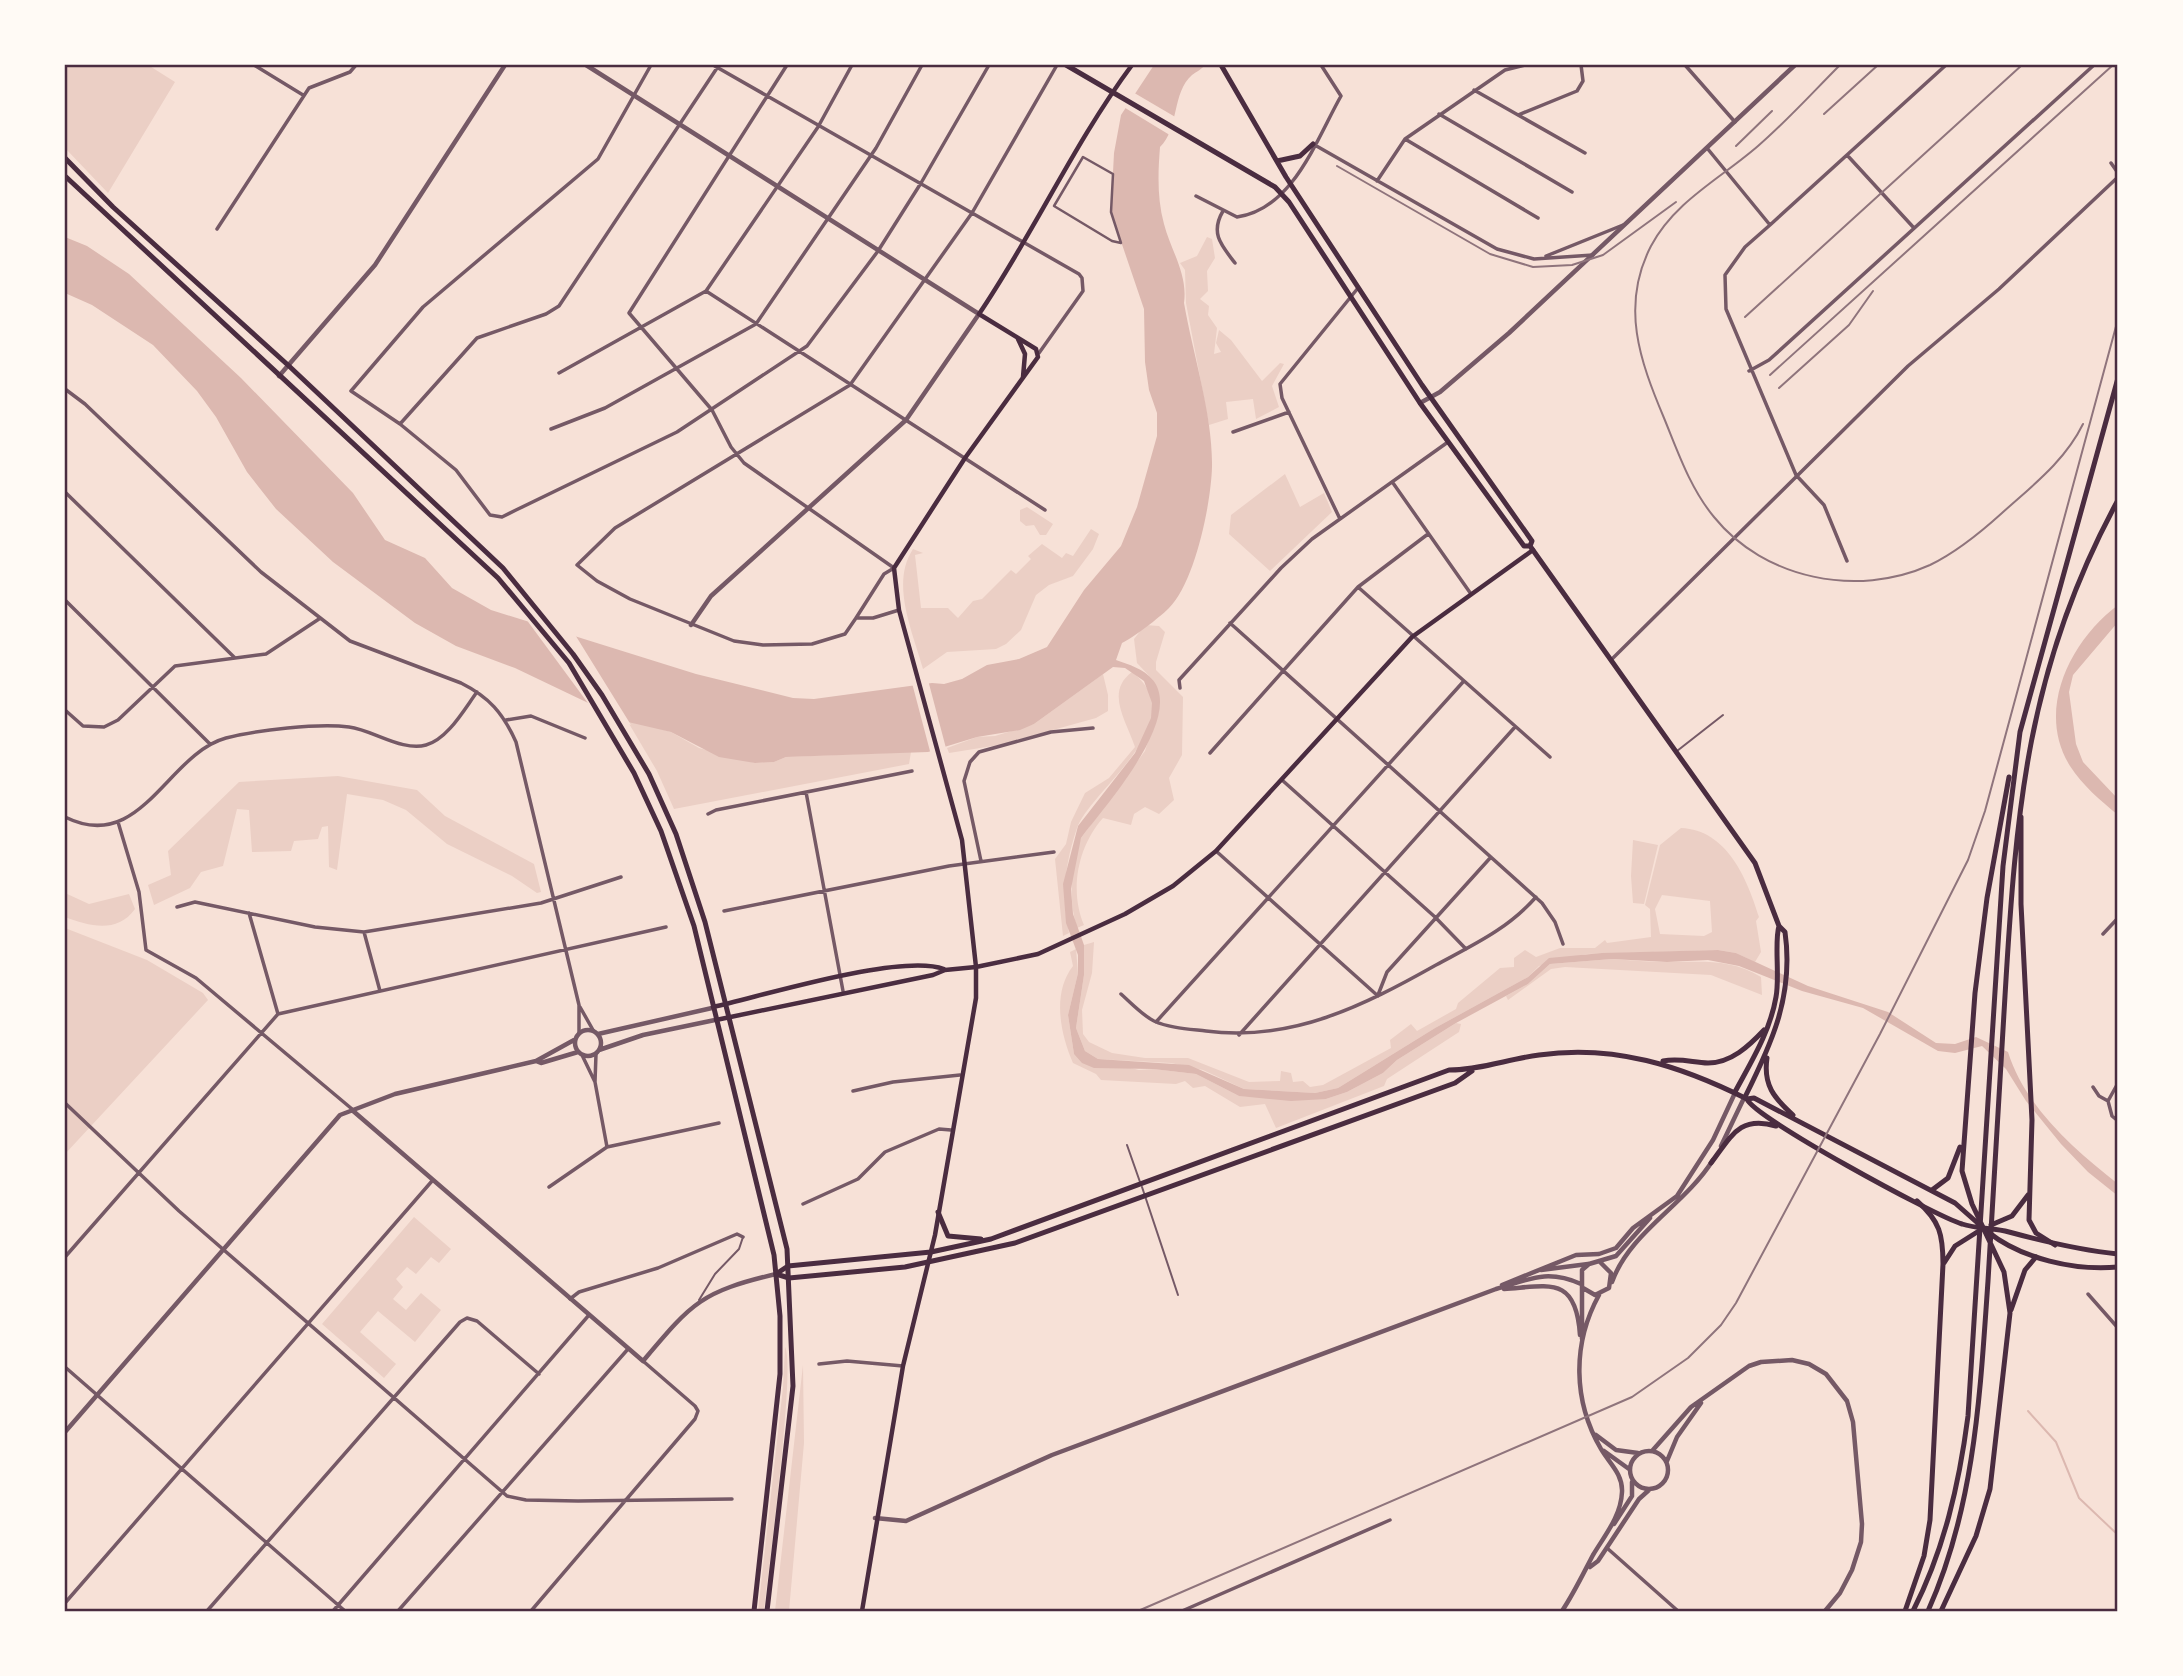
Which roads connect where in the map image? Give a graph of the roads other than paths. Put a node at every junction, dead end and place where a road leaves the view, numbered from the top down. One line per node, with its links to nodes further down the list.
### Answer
1 (254, 65): 24 (street)
2 (356, 65): 24 (street)
3 (505, 65): 75 (street)
4 (586, 65): 25 (street)
5 (651, 65): 25 (street)
6 (787, 65): 26 (street)
7 (852, 65): 31 (street)
8 (922, 65): 36 (street)
9 (989, 65): 46 (street)
10 (1057, 65): 53 (street)
11 (1066, 65): 23 (main road)
12 (1132, 65): 23 (main road)
13 (1321, 65): 33 (street)
14 (1525, 65): 22 (street)
15 (1581, 65): 28 (street)
16 (1685, 65): 29 (street)
17 (1795, 65): 29 (street)
18 (1946, 65): 37 (street)
19 (2094, 65): 58 (street)
20 (716, 66): 26 (street); 30 (street)
21 (1223, 67): 40 (main road)
22 (1474, 90): 27 (street); 28 (street)
23 (1113, 92): 50 (main road); 60 (main road)
24 (303, 95): 59 (street)
25 (633, 96): 30 (street); 89 (street)
26 (769, 96): 31 (street); 39 (street)
27 (1439, 114): 32 (street); 49 (street)
28 (1518, 115): 35 (street)
29 (1735, 122): 34 (street)
30 (681, 125): 39 (street); 89 (street)
31 (818, 127): 36 (street); 48 (street)
32 (1405, 139): 45 (street); 54 (street)
33 (1313, 144): 40 (main road); 45 (street); 47 (street)
34 (1707, 148): 56 (street); 57 (street)
35 (1585, 153)
36 (870, 155): 46 (street); 55 (street)
37 (1847, 155): 57 (street); 58 (street)
38 (65, 158): 75 (main road)
39 (729, 158): 48 (street); 71 (street)
40 (1278, 161): 47 (main road)
41 (2111, 163): 43 (street)
42 (1113, 174): 42 (street)
43 (2118, 175): 95 (street)
44 (65, 176): 79 (main road)
45 (1377, 181): 63 (street)
46 (921, 183): 53 (street); 61 (street)
47 (1292, 185): 50 (street); 66 (main road)
48 (778, 188): 55 (street); 67 (street)
49 (1572, 192)
50 (1282, 194): 52 (street); 68 (main road)
51 (1196, 196): 52 (street)
52 (1223, 211): 64 (street)
53 (972, 213): 60 (street); 65 (street)
54 (1538, 218)
55 (829, 220): 61 (street); 70 (street)
56 (1629, 222): 62 (street); 63 (street)
57 (1770, 225): 77 (street)
58 (1914, 228): 77 (street)
59 (217, 229)
60 (1024, 243): 69 (main road); 74 (street)
61 (878, 251): 65 (street); 73 (street)
62 (1593, 255): 63 (street); 84 (street)
63 (1534, 259)
64 (1236, 263)
65 (925, 282): 69 (street); 82 (street)
66 (1359, 286): 68 (street); 84 (main road)
67 (706, 291): 70 (street); 71 (street)
68 (1350, 296): 85 (main road); 87 (street)
69 (979, 314): 72 (main road); 88 (street)
70 (756, 324): 73 (street); 76 (street)
71 (641, 329): 76 (street); 78 (street)
72 (1017, 338): 74 (main road); 80 (main road)
73 (800, 352): 82 (street); 86 (street)
74 (1039, 353): 80 (main road)
75 (289, 366): 79 (street); 177 (main road)
76 (677, 369): 86 (street); 90 (street)
77 (1749, 371): 95 (street)
78 (559, 373)
79 (279, 376): 179 (main road)
80 (1022, 378): 94 (main road)
81 (2118, 378): 128 (main road)
82 (850, 385): 88 (street); 93 (street)
83 (65, 391): 110 (street)
84 (1430, 397): 85 (street); 103 (main road)
85 (1420, 403): 92 (main road)
86 (712, 410): 89 (street); 93 (street)
87 (1289, 412): 91 (street); 101 (street)
88 (906, 420): 94 (street); 99 (street)
89 (400, 424)
90 (551, 429)
91 (1233, 432)
92 (1448, 442): 96 (street); 103 (main road)
93 (737, 455): 99 (street); 113 (street)
94 (965, 458): 100 (street); 105 (main road)
95 (1796, 475): 104 (street); 116 (street)
96 (1393, 483): 101 (street); 102 (street)
97 (65, 492): 115 (street)
98 (2118, 500): 138 (main road)
99 (806, 509): 105 (street); 113 (street)
100 (1045, 510)
101 (1340, 519): 112 (street)
102 (1428, 534): 106 (street); 107 (street)
103 (1532, 548): 107 (main road); 116 (main road)
104 (1847, 561)
105 (894, 568): 109 (main road); 111 (street)
106 (1358, 587): 114 (street); 117 (street)
107 (1471, 594): 114 (main road)
108 (65, 600): 119 (street)
109 (899, 610): 111 (street); 148 (main road)
110 (320, 618): 115 (street); 121 (street)
111 (856, 618): 113 (street)
112 (1230, 623): 117 (street); 120 (street)
113 (691, 625)
114 (1412, 636): 118 (street); 124 (main road)
115 (235, 658): 119 (street)
116 (1611, 660): 131 (main road)
117 (1284, 671): 124 (street); 132 (street)
118 (1463, 682): 126 (street); 134 (street)
119 (152, 685): 122 (street); 130 (street)
120 (1180, 688)
121 (478, 692): 125 (street); 130 (street)
122 (65, 710)
123 (1723, 715): 131 (lane)
124 (1337, 718): 134 (street); 136 (main road)
125 (506, 720): 129 (street); 154 (street)
126 (1515, 727): 133 (street); 139 (street)
127 (1093, 728): 147 (street)
128 (2021, 732): 211 (main road); 301 (main road)
129 (585, 738)
130 (210, 745): 142 (street)
131 (1677, 751): 161 (main road)
132 (1210, 753)
133 (1550, 757)
134 (1387, 764): 139 (street); 143 (street)
135 (912, 771): 137 (street)
136 (1281, 780): 143 (street); 144 (main road)
137 (806, 792): 140 (street); 151 (street)
138 (2020, 794): 220 (main road); 302 (main road)
139 (1440, 811): 146 (street); 149 (street)
140 (708, 814)
141 (65, 817): 142 (street)
142 (118, 822): 186 (street)
143 (1332, 825): 149 (street); 152 (street)
144 (1216, 851): 152 (street); 170 (main road)
145 (1054, 852): 147 (street)
146 (1491, 857): 153 (street); 158 (street)
147 (981, 861): 148 (street)
148 (964, 864): 151 (street); 170 (main road)
149 (1385, 872): 158 (street); 167 (street)
150 (621, 877): 154 (street)
151 (822, 891): 156 (street); 172 (street)
152 (1268, 897): 167 (street); 183 (street)
153 (1536, 897): 166 (street); 168 (street)
154 (553, 898): 164 (street); 169 (street)
155 (177, 907): 157 (street)
156 (724, 911)
157 (249, 914): 164 (street); 180 (street)
158 (1435, 916): 168 (street); 176 (street)
159 (2118, 918): 160 (street)
160 (2114, 923): 163 (street); 165 (street)
161 (1779, 926): 184 (main road); 191 (main road)
162 (666, 927): 169 (street)
163 (2118, 928)
164 (364, 932): 173 (street)
165 (2104, 934)
166 (1563, 944)
167 (1320, 946): 176 (street); 188 (street)
168 (1466, 949): 176 (street)
169 (566, 950): 173 (street); 178 (street)
170 (976, 967): 171 (main road); 196 (main road)
171 (945, 970): 172 (main road); 174 (main road)
172 (840, 978): 174 (street); 177 (main road)
173 (380, 992): 180 (street)
174 (843, 992): 181 (main road)
175 (1121, 994): 183 (street)
176 (1378, 996): 188 (street)
177 (727, 1004): 179 (main road); 181 (main road)
178 (580, 1007): 185 (street); 187 (street)
179 (712, 1008): 182 (main road); 185 (street)
180 (278, 1014): 186 (street)
181 (730, 1018): 182 (main road); 239 (main road)
182 (715, 1020): 190 (street); 242 (main road)
183 (1156, 1022): 188 (street)
184 (1769, 1025): 194 (main road); 201 (main road)
185 (595, 1032): 187 (street); 190 (street)
186 (259, 1033): 205 (street); 215 (street)
187 (579, 1033): 189 (street)
188 (1239, 1035)
189 (575, 1040): 192 (street); 193 (street)
190 (598, 1052): 192 (street); 197 (street)
191 (1768, 1052): 202 (main road); 206 (main road)
192 (580, 1054): 193 (street); 197 (street)
193 (536, 1061): 205 (street)
194 (1660, 1061): 195 (main road); 201 (main road)
195 (1474, 1070): 217 (main road); 221 (main road)
196 (960, 1075): 200 (street); 210 (main road)
197 (595, 1082): 213 (street)
198 (2118, 1083): 203 (street)
199 (2094, 1087): 203 (street)
200 (853, 1091)
201 (1735, 1092): 202 (main road); 225 (street)
202 (1746, 1098): 206 (main road); 209 (main road); 214 (street)
203 (2108, 1101): 207 (street)
204 (65, 1103): 215 (street)
205 (352, 1109): 216 (street); 230 (street)
206 (1801, 1121): 219 (main road)
207 (2118, 1122)
208 (719, 1123): 213 (street)
209 (1784, 1128): 214 (main road); 222 (main road)
210 (951, 1130): 223 (street); 224 (main road)
211 (1962, 1137): 219 (main road); 226 (main road)
212 (1127, 1145): 217 (lane)
213 (607, 1147): 218 (street)
214 (1711, 1164): 244 (street)
215 (137, 1174): 230 (street); 233 (street)
216 (432, 1181): 250 (street); 254 (street)
217 (1141, 1185): 221 (lane); 228 (main road)
218 (549, 1187)
219 (1932, 1190): 226 (main road)
220 (2030, 1192): 226 (main road); 229 (main road)
221 (1145, 1196): 235 (main road); 248 (lane)
222 (1917, 1201): 226 (main road); 238 (main road)
223 (803, 1203)
224 (938, 1212): 228 (main road); 231 (main road)
225 (1651, 1217): 236 (street); 241 (street)
226 (1984, 1228): 229 (main road); 234 (main road); 238 (main road); 252 (main road)
227 (743, 1237): 250 (street); 251 (lane)
228 (991, 1239): 231 (main road)
229 (2055, 1245): 232 (main road)
230 (223, 1249): 254 (street); 263 (street)
231 (931, 1252): 235 (main road); 239 (main road)
232 (2118, 1254)
233 (65, 1257)
234 (2036, 1257): 240 (main road); 252 (main road)
235 (929, 1262): 243 (main road); 260 (main road)
236 (1600, 1263): 237 (street); 244 (street)
237 (1588, 1264): 241 (street); 245 (street)
238 (1943, 1264): 300 (main road)
239 (788, 1266): 242 (main road); 243 (main road)
240 (2118, 1267)
241 (1538, 1270): 246 (street)
242 (776, 1274): 243 (main road); 251 (street); 293 (main road)
243 (789, 1278): 294 (main road)
244 (1612, 1282): 249 (street)
245 (1581, 1286): 246 (street); 249 (street); 257 (street)
246 (1496, 1289): 257 (street); 280 (street)
247 (2088, 1294): 255 (street)
248 (1178, 1295)
249 (1599, 1295): 257 (street)
250 (570, 1299): 253 (street)
251 (699, 1301): 258 (street)
252 (2010, 1313): 303 (main road)
253 (589, 1315): 256 (street); 262 (street)
254 (309, 1325): 264 (street); 274 (street)
255 (2118, 1328)
256 (628, 1349): 258 (street); 277 (street)
257 (1582, 1349): 266 (street)
258 (643, 1361): 279 (street)
259 (819, 1364): 260 (street)
260 (903, 1366): 280 (main road)
261 (65, 1367): 263 (street)
262 (539, 1374): 264 (street); 271 (street)
263 (97, 1395): 267 (street); 274 (street)
264 (394, 1398): 271 (street); 283 (street)
265 (1702, 1402): 269 (street); 272 (street); 299 (street)
266 (1593, 1431): 268 (street); 270 (street)
267 (65, 1432)
268 (1600, 1448): 273 (street); 282 (street)
269 (1652, 1451): 270 (street); 272 (street)
270 (1639, 1453): 273 (street)
271 (464, 1460): 277 (street); 287 (street)
272 (1667, 1462): 276 (street)
273 (1629, 1469): 275 (street)
274 (182, 1471): 283 (street); 286 (street)
275 (1632, 1481): 276 (street); 282 (street)
276 (1649, 1490): 284 (street)
277 (501, 1492): 279 (street); 291 (street)
278 (732, 1499): 279 (street)
279 (626, 1500): 292 (street)
280 (875, 1518): 295 (main road)
281 (1390, 1520): 296 (street)
282 (1612, 1528): 285 (street)
283 (266, 1543): 287 (street); 288 (street)
284 (1608, 1548): 285 (street); 298 (street)
285 (1589, 1567): 297 (street)
286 (65, 1603)
287 (338, 1605): 289 (street); 290 (street)
288 (207, 1611)
289 (333, 1611)
290 (345, 1611)
291 (398, 1611)
292 (531, 1611)
293 (754, 1611)
294 (767, 1611)
295 (862, 1611)
296 (1182, 1611)
297 (1562, 1611)
298 (1678, 1611)
299 (1825, 1611)
300 (1905, 1611)
301 (1913, 1611)
302 (1928, 1611)
303 (1941, 1611)

